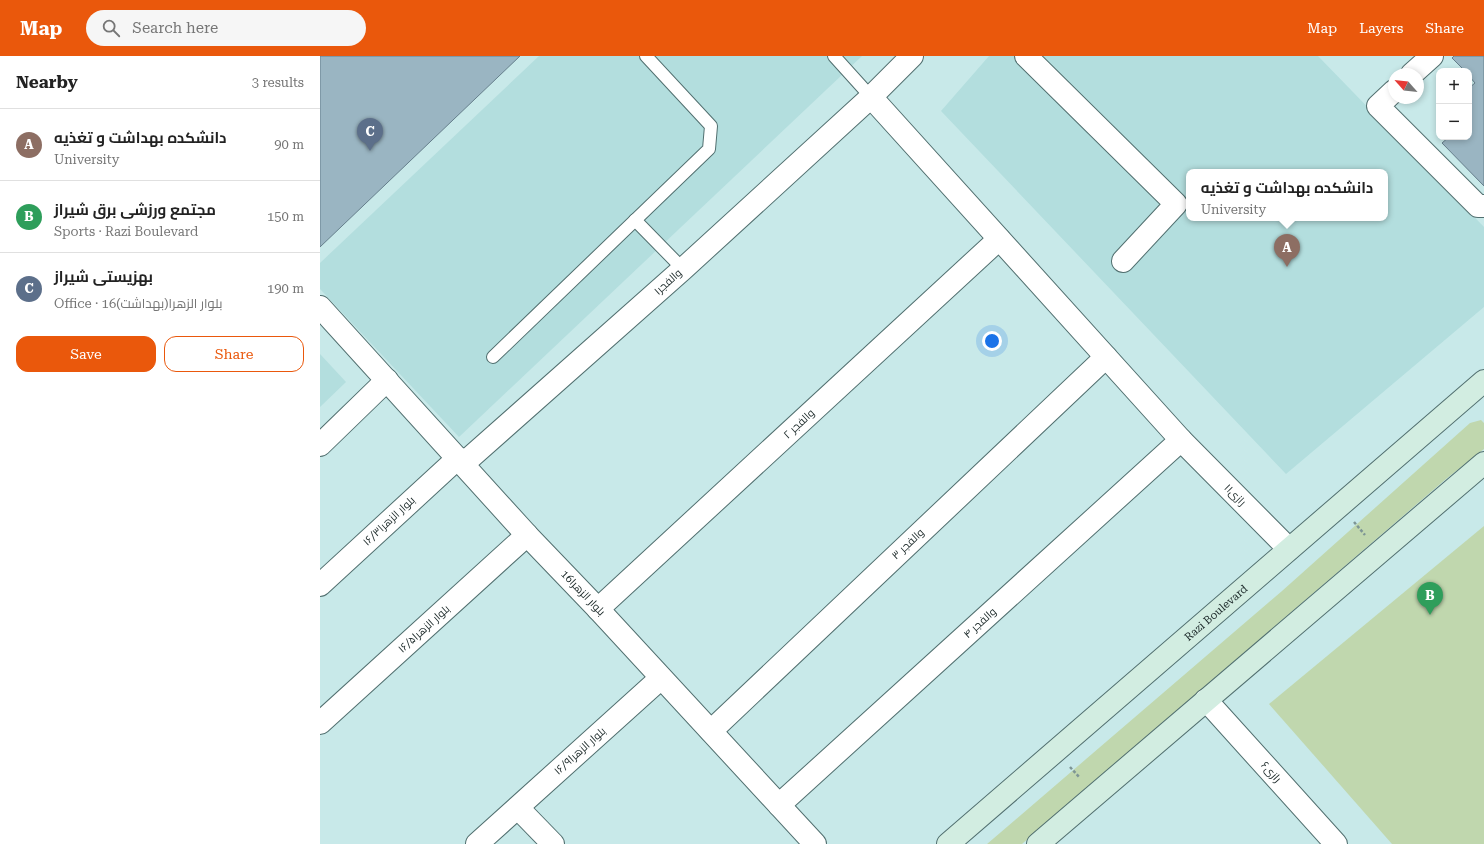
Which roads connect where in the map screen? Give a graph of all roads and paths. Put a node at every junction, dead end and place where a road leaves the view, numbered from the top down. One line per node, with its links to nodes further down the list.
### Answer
1 (646, 56): 10 (lane)
2 (834, 56): 7 (lane)
3 (912, 56): 7 (street, والفجر۱)
4 (1026, 56): 12 (street)
5 (1432, 56): 6 (street)
6 (1419, 68)
7 (871, 97): 11 (street, رازی۱۱); 13 (street, والفجر۱)
8 (1388, 97): 9 (street)
9 (1484, 206)
10 (635, 220): 13 (lane); 15 (lane)
11 (999, 239): 16 (street, رازی۱۱); 28 (street, والفجر ۲)
12 (1123, 261)
13 (683, 269): 21 (street, والفجر۱)
14 (320, 307): 17 (street, 16بلوار الزهرا)
15 (493, 357)
16 (1106, 357): 19 (street, رازی۱۱); 32 (street, والفجر ۳)
17 (387, 380): 20 (street); 21 (street, 16بلوار الزهرا)
18 (1483, 384): 23 (main road, Razi Boulevard)
19 (1181, 440): 25 (street, رازی۱۱); 35 (street, والفجر ۴)
20 (320, 445)
21 (460, 461): 24 (street, 16بلوار الزهرا); 27 (street, بلوار الزهرا۱۶/۳)
22 (1484, 463): 26 (main road)
23 (1339, 506): 25 (main road, Razi Boulevard); 26 (path)
24 (527, 535): 28 (street, 16بلوار الزهرا); 31 (street, بلوار الزهرا۱۶/۵)
25 (1289, 549): 33 (main road, Razi Boulevard)
26 (1380, 551): 30 (main road)
27 (320, 585)
28 (598, 609): 29 (street, 16بلوار الزهرا)
29 (662, 678): 32 (street, 16بلوار الزهرا); 36 (street, بلوار الزهرا۱۶/۹)
30 (1206, 700): 34 (main road); 42 (street, رازی۶)
31 (320, 723)
32 (711, 731): 35 (street, 16بلوار الزهرا)
33 (1057, 750): 34 (path); 40 (main road, Razi Boulevard)
34 (1094, 796): 41 (main road)
35 (779, 805): 39 (street, 16بلوار الزهرا)
36 (518, 808): 37 (street, بلوار الزهرا۱۶/۹); 38 (street)
37 (477, 844)
38 (552, 844)
39 (815, 844)
40 (948, 844)
41 (1038, 844)
42 (1336, 844)

